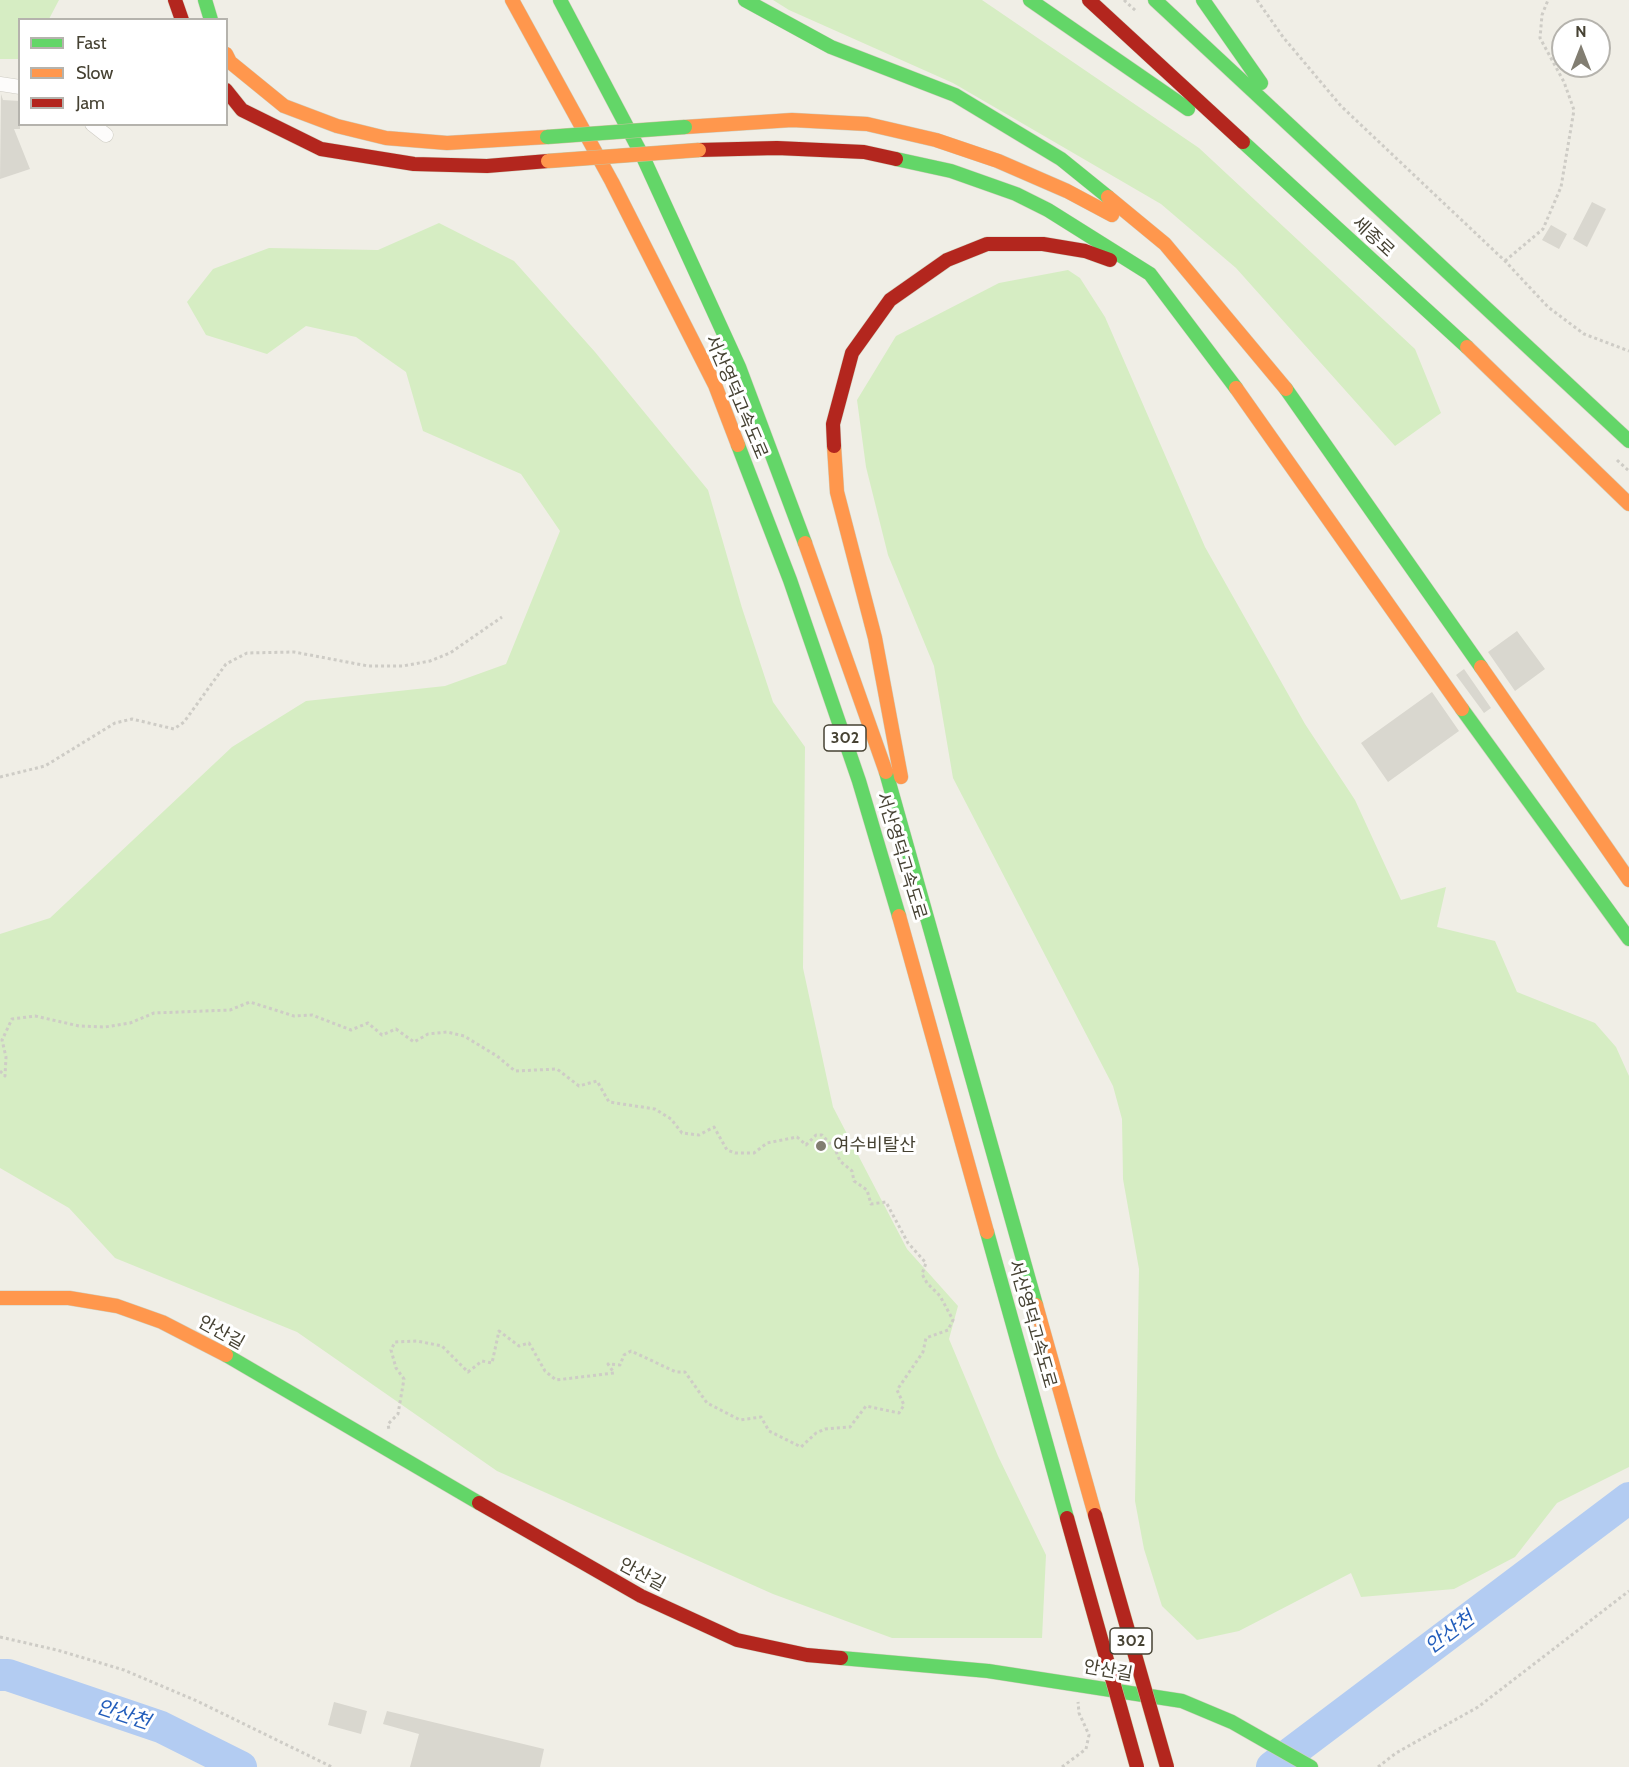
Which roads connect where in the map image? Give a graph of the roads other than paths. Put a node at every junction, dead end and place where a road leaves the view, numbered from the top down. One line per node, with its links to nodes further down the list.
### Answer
1 (175, 0): 10 (main road)
2 (205, 0): 11 (main road)
3 (512, 0): 28 (main road, 서산영덕고속도로 / 302, bridge)
4 (560, 0): 25 (main road, 서산영덕고속도로 / 302)
5 (745, 0): 20 (main road)
6 (1030, 0): 19 (main road)
7 (1089, 0): 19 (main road, 세종로)
8 (1155, 0): 16 (main road, 세종로)
9 (1203, 0): 16 (main road)
10 (181, 18)
11 (210, 18)
12 (228, 58): 20 (main road, bridge)
13 (0, 84): 14 (street)
14 (18, 87)
15 (228, 92): 21 (main road, bridge)
16 (1291, 125): 22 (main road, 세종로)
17 (95, 126): 18 (street)
18 (106, 135)
19 (1269, 165): 23 (main road, 세종로)
20 (1165, 244): 24 (main road)
21 (1150, 274): 25 (main road); 26 (main road)
22 (1629, 441)
23 (1629, 504)
24 (1629, 880)
25 (928, 920): 29 (main road, 서산영덕고속도로 / 302, bridge)
26 (1629, 939)
27 (0, 1298): 30 (main road, 안산길)
28 (1137, 1767)
29 (1167, 1767)
30 (1311, 1767)

